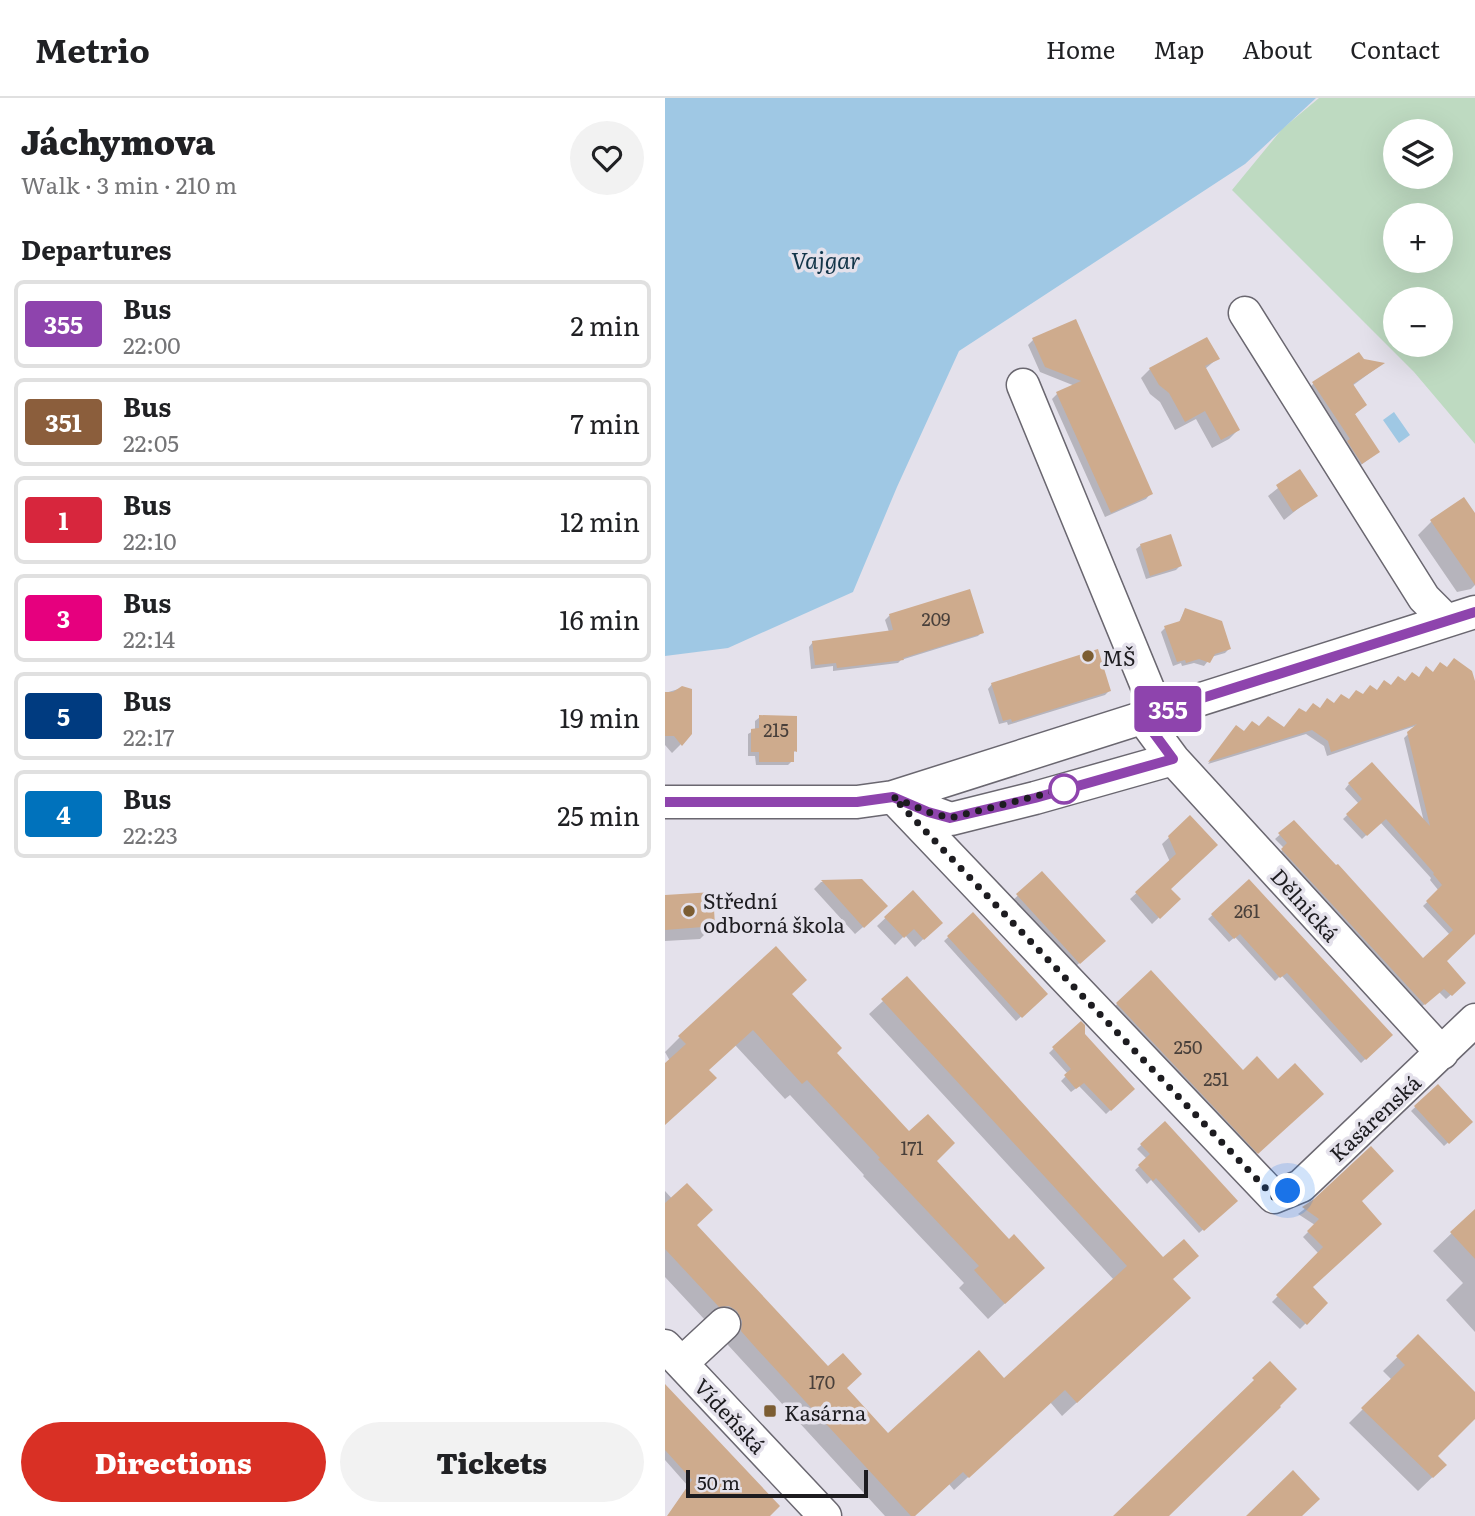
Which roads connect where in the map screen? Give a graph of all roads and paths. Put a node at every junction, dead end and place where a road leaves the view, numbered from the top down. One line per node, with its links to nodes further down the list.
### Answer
1 (1245, 313): 3 (street)
2 (1023, 385): 4 (street, Dělnická)
3 (1461, 616): 4 (street)
4 (1150, 715): 5 (street, Dělnická); 6 (street)
5 (1173, 759): 6 (street); 9 (street, Dělnická)
6 (893, 797): 7 (street); 9 (street, Kasárenská)
7 (665, 802)
8 (1475, 1020): 9 (street)
9 (1442, 1053)
10 (724, 1324): 11 (street)
11 (673, 1354): 12 (street, Vídeňská)
12 (825, 1516)

